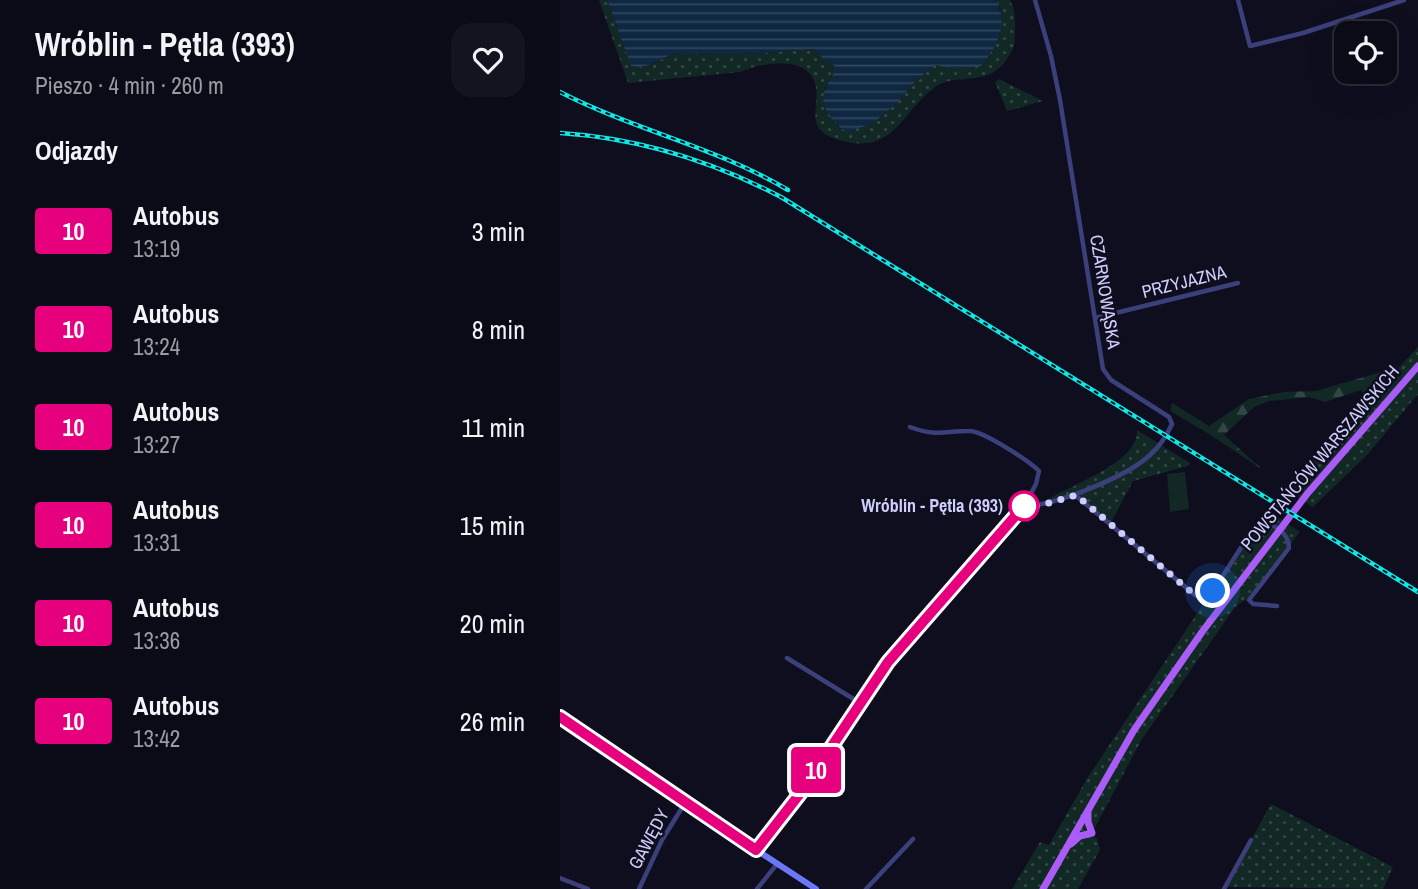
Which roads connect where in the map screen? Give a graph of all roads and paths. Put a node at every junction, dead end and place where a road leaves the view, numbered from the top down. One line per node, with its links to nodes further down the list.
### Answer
1 (1035, 0): 5 (street, CZARNOWĄSKA)
2 (1238, 0): 3 (street)
3 (1404, 0)
4 (1238, 283): 5 (street, PRZYJAZNA)
5 (1095, 318): 8 (street, CZARNOWĄSKA)
6 (1418, 366): 15 (main road, POWSTAŃCÓW WARSZAWSKICH)
7 (910, 427): 9 (street)
8 (1076, 495): 9 (street, CZARNOWĄSKA); 10 (street)
9 (1024, 506): 12 (street)
10 (1277, 606)
11 (787, 658): 12 (street)
12 (860, 703): 18 (street)
13 (560, 717): 14 (street)
14 (685, 803): 18 (street); 23 (street, GAWĘDY)
15 (1089, 805): 19 (main road, POWSTAŃCÓW WARSZAWSKICH); 19 (main road)
16 (913, 839): 26 (street)
17 (1251, 840): 28 (street)
18 (756, 850): 20 (street)
19 (1063, 852): 27 (main road, POWSTAŃCÓW WARSZAWSKICH)
20 (777, 864): 24 (street); 25 (street)
21 (560, 878): 22 (street)
22 (588, 889)
23 (639, 889)
24 (757, 889)
25 (816, 889)
26 (866, 889)
27 (1043, 889)
28 (1224, 889)

